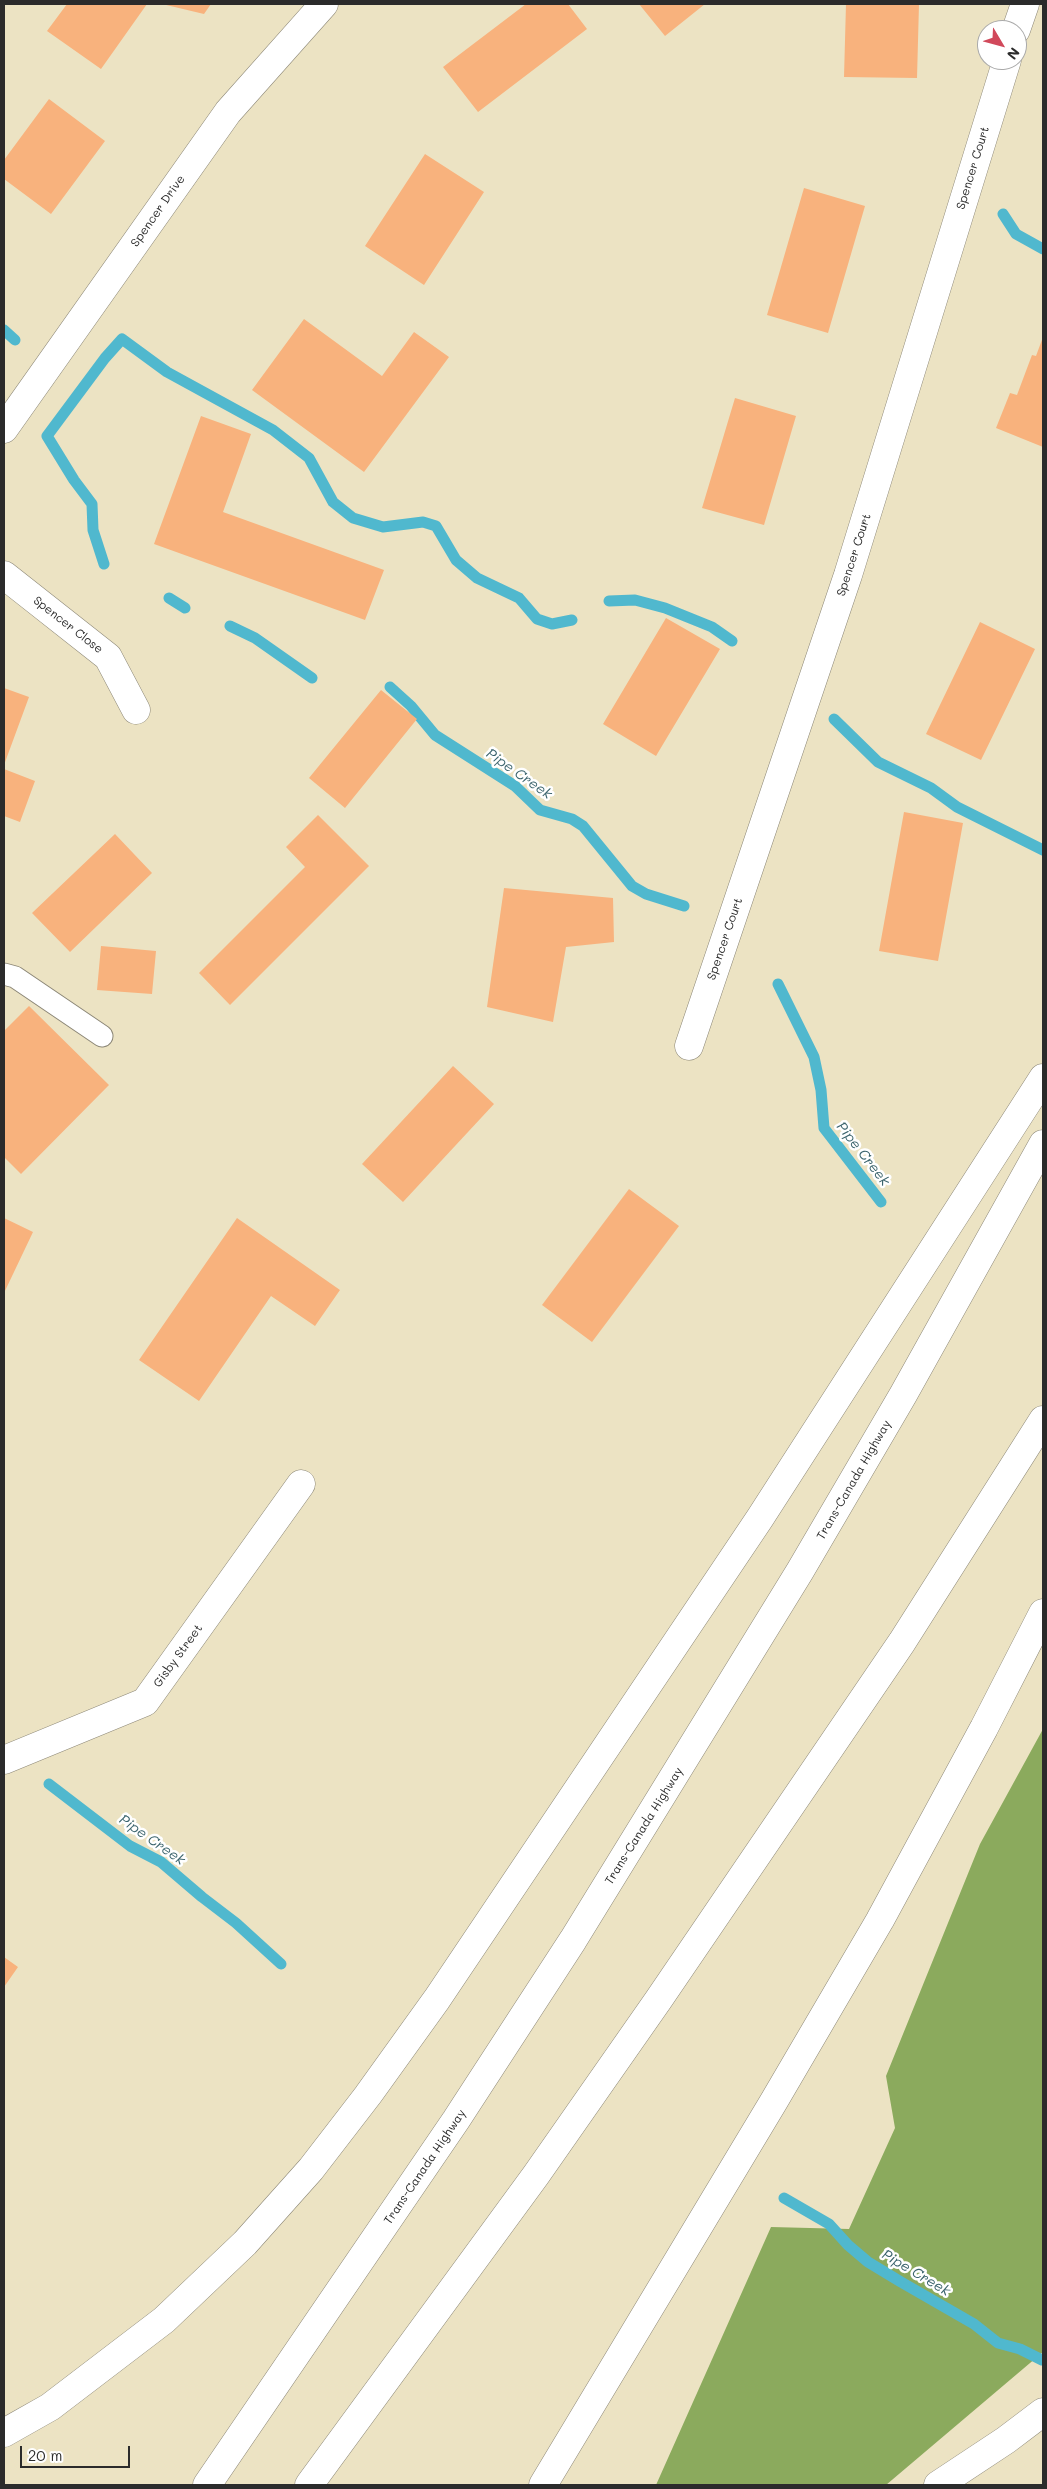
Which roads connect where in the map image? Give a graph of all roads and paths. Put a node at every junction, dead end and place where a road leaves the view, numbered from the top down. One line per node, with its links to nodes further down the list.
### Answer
1 (324, 4): 5 (main road, Spencer Drive)
2 (1025, 4): 3 (main road)
3 (1019, 20)
4 (1004, 70): 10 (main road, Spencer Court)
5 (4, 429)
6 (4, 575): 7 (main road, Spencer Close)
7 (136, 710)
8 (4, 974): 9 (lane)
9 (102, 1036)
10 (689, 1046)
11 (1043, 1078): 18 (main road)
12 (1043, 1144): 20 (main road, Trans-Canada Highway)
13 (1043, 1420): 21 (main road)
14 (301, 1484): 16 (main road, Gisby Street)
15 (1043, 1613): 19 (main road)
16 (4, 1760)
17 (1043, 2412): 22 (main road)
18 (4, 2433)
19 (548, 2480)
20 (207, 2485)
21 (309, 2485)
22 (938, 2485)

